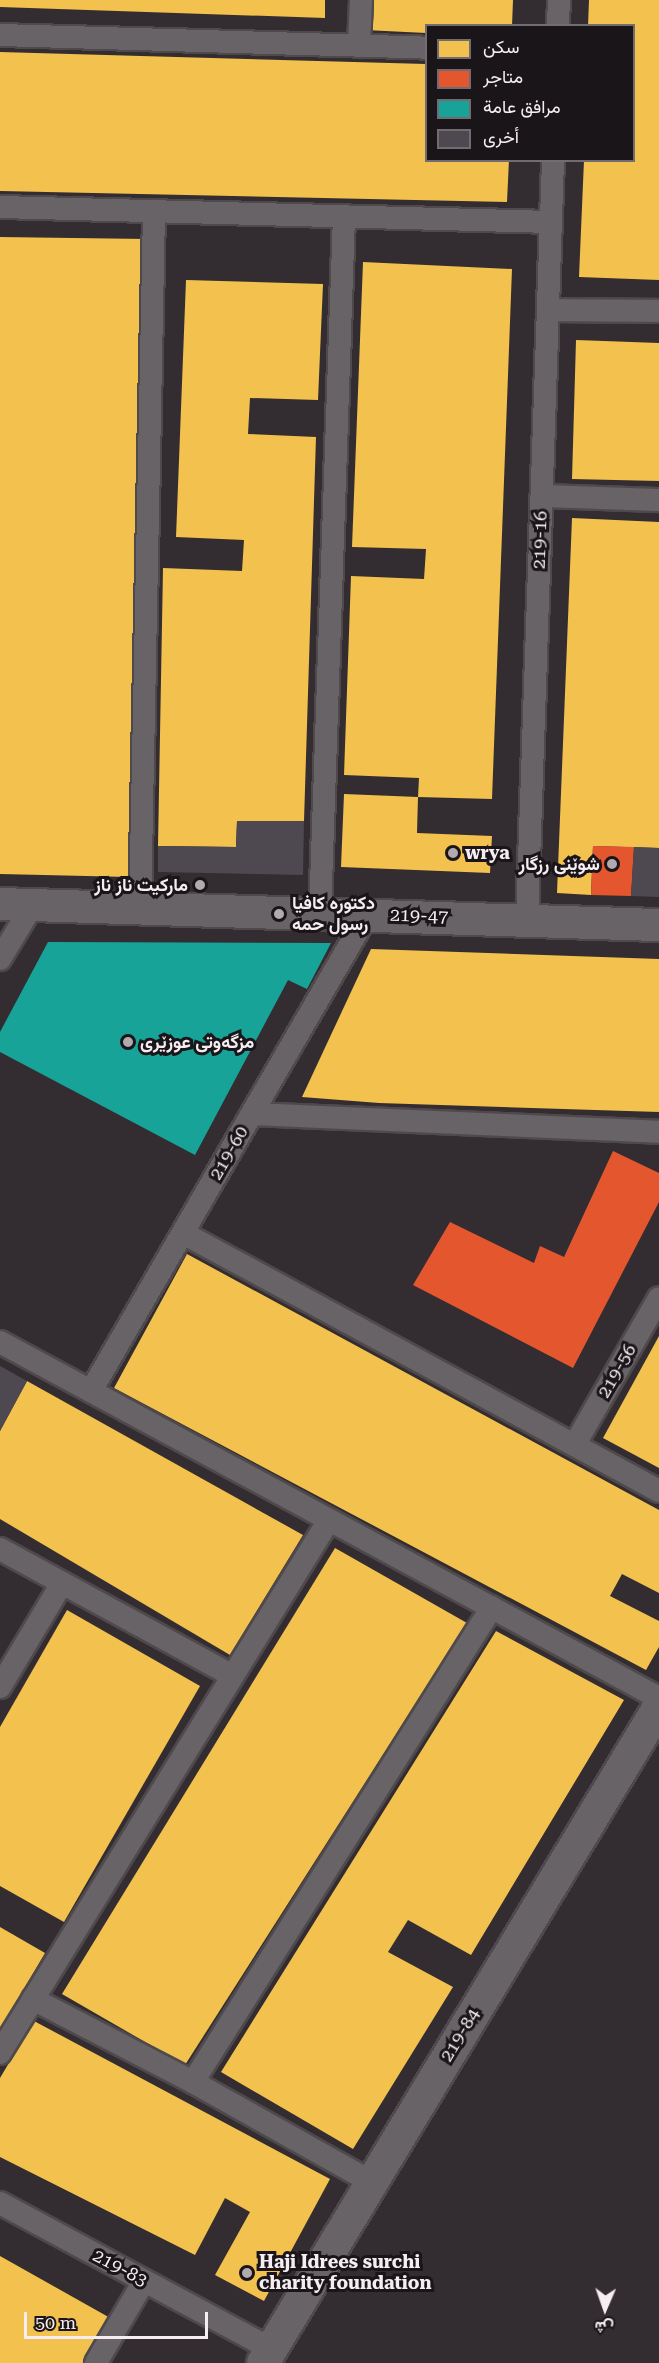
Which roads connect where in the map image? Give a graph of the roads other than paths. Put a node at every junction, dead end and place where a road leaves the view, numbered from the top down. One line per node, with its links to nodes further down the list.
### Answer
1 (361, 0): 5 (street)
2 (559, 0): 3 (street)
3 (558, 24)
4 (0, 35): 5 (street)
5 (359, 46): 6 (street)
6 (425, 48)
7 (553, 162): 11 (street, 219-16)
8 (0, 207): 9 (street)
9 (154, 212): 10 (street); 18 (street)
10 (344, 216): 11 (street); 19 (street)
11 (551, 222): 12 (street, 219-16)
12 (548, 310): 13 (street); 14 (street, 219-16)
13 (659, 311)
14 (542, 496): 15 (street); 21 (street, 219-16)
15 (659, 500)
16 (0, 904): 17 (street, 219-47)
17 (32, 906): 18 (street, 219-47); 23 (street)
18 (141, 909): 19 (street, 219-47)
19 (320, 914): 20 (street, 219-47)
20 (367, 915): 21 (street, 219-47); 24 (street, 219-60)
21 (527, 920): 22 (street, 219-47)
22 (659, 925)
23 (0, 959)
24 (252, 1114): 25 (street); 26 (street, 219-60)
25 (659, 1132)
26 (183, 1233): 29 (street, 219-60); 30 (street)
27 (659, 1298): 30 (street, 219-56)
28 (0, 1342): 29 (street)
29 (91, 1391): 32 (street)
30 (575, 1444): 31 (street)
31 (659, 1491)
32 (329, 1520): 35 (street); 36 (street)
33 (0, 1549): 34 (street)
34 (62, 1583): 36 (street); 37 (street)
35 (492, 1607): 38 (street); 42 (street)
36 (233, 1676): 40 (street)
37 (0, 1687)
38 (659, 1698)
39 (659, 1707): 43 (street, 219-84)
40 (33, 2000): 41 (street); 42 (street)
41 (0, 2053)
42 (193, 2082): 43 (street)
43 (371, 2182): 46 (street, 219-84)
44 (0, 2203): 45 (street, 219-83)
45 (144, 2281): 46 (street, 219-83); 47 (street)
46 (267, 2356)
47 (96, 2363)

